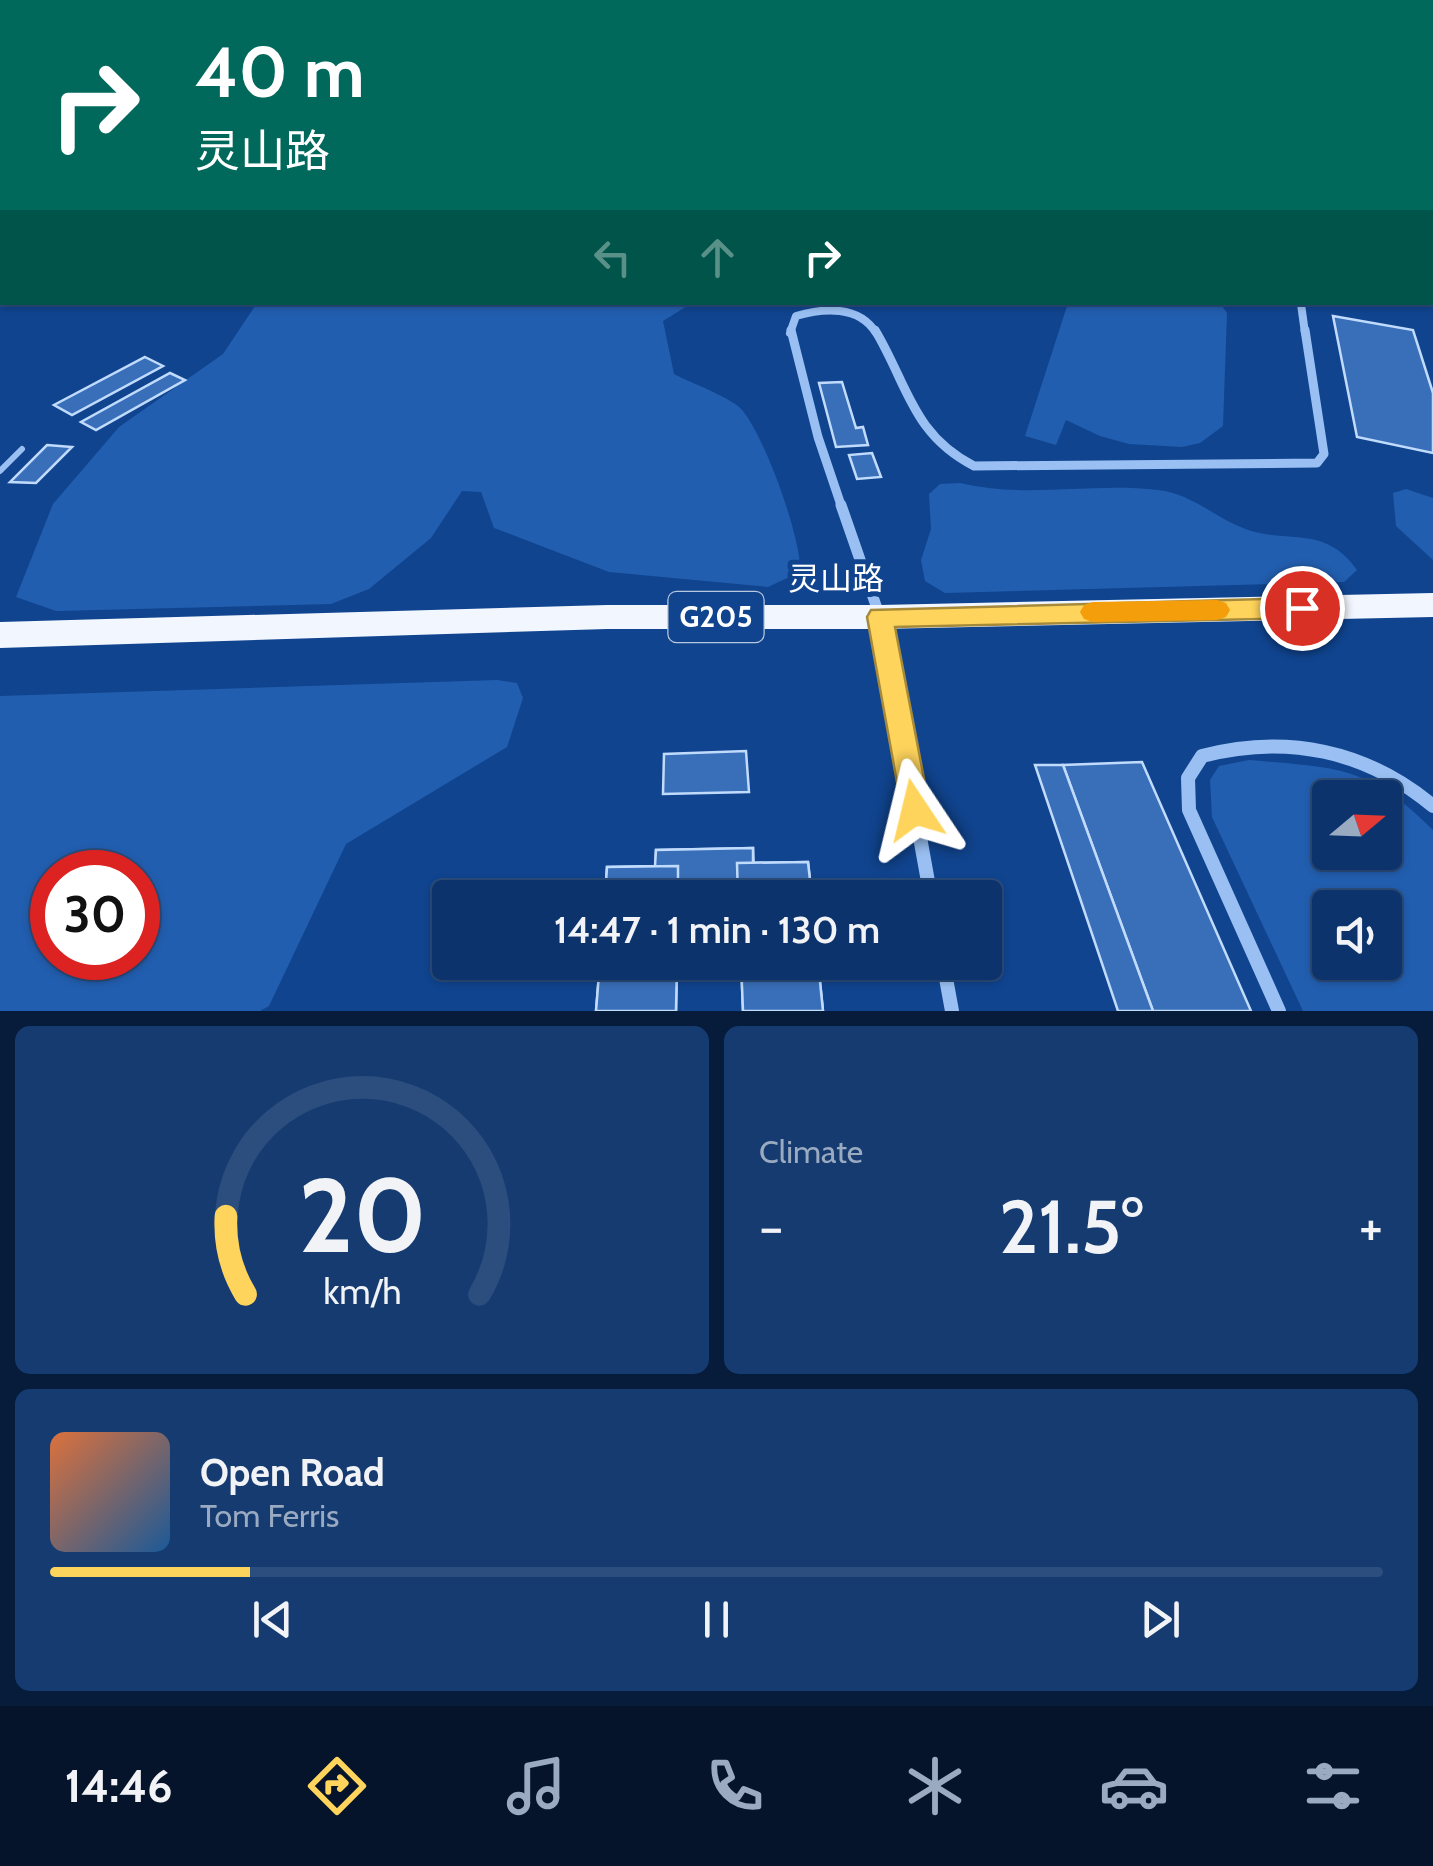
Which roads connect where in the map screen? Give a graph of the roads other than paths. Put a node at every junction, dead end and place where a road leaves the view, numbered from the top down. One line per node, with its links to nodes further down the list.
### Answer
1 (1300, 305): 5 (street)
2 (22, 450): 3 (lane)
3 (0, 470)
4 (1433, 605): 5 (highway, 灵山路 / G205)
5 (880, 617): 6 (highway, 灵山路 / G205); 8 (street)
6 (0, 635)
7 (1433, 806): 11 (street)
8 (928, 880)
9 (946, 980): 10 (street)
10 (952, 1011)
11 (1279, 1011)

